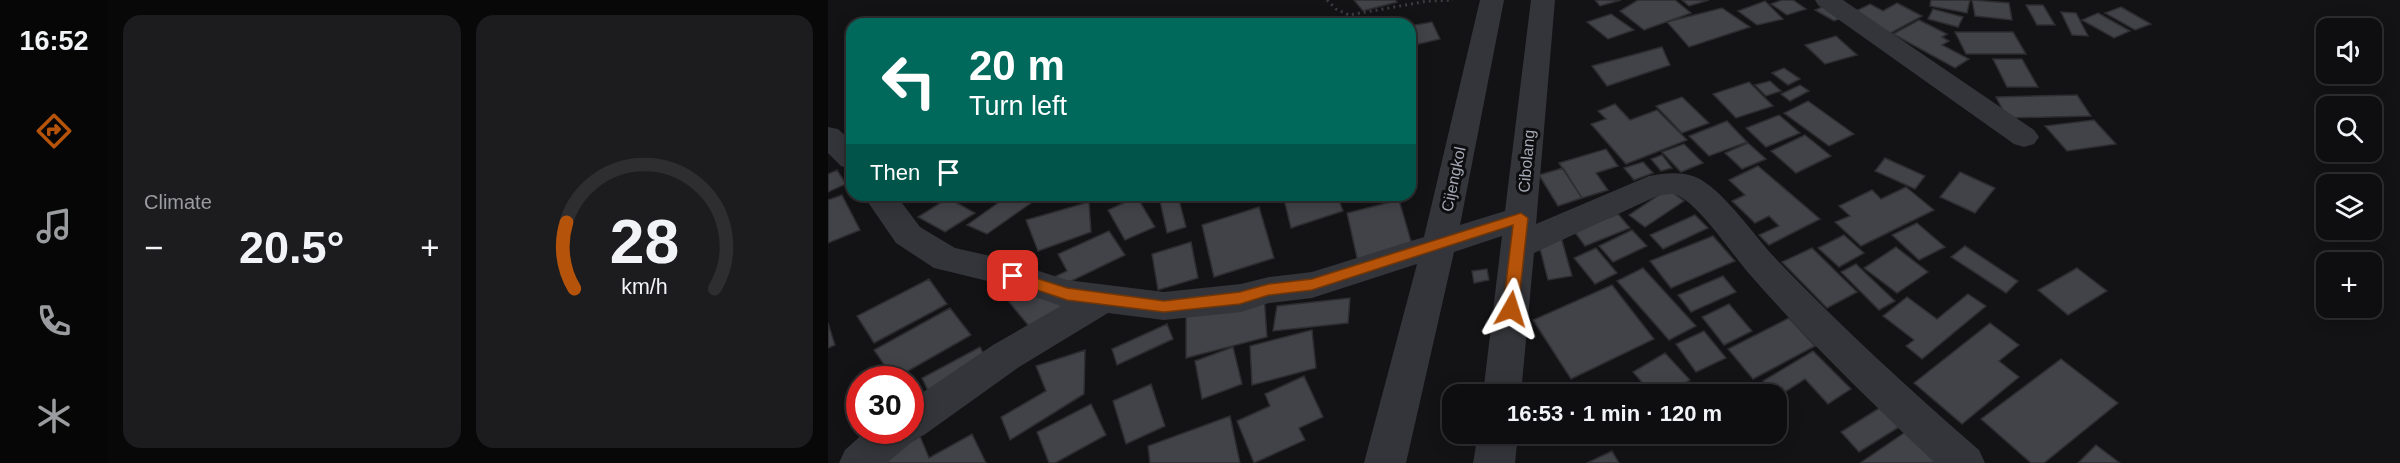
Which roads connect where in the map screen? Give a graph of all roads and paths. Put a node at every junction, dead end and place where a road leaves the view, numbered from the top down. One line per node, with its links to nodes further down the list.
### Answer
1 (1327, 0): 2 (path)
2 (1453, 0)
3 (1492, 0): 11 (street, Cijengkol)
4 (1543, 0): 10 (street, Cibolang)
5 (1827, 0): 7 (street)
6 (828, 136): 8 (street)
7 (2024, 137)
8 (846, 153)
9 (883, 201): 12 (street)
10 (1519, 232): 11 (street); 13 (street, Cibolang); 20 (street)
11 (1439, 245): 12 (street); 18 (street, Cijengkol)
12 (1106, 297): 14 (street)
13 (1503, 384)
14 (924, 413)
15 (880, 444): 17 (street)
16 (1496, 444): 19 (street)
17 (860, 463)
18 (1385, 463)
19 (1494, 463)
20 (1964, 463)

